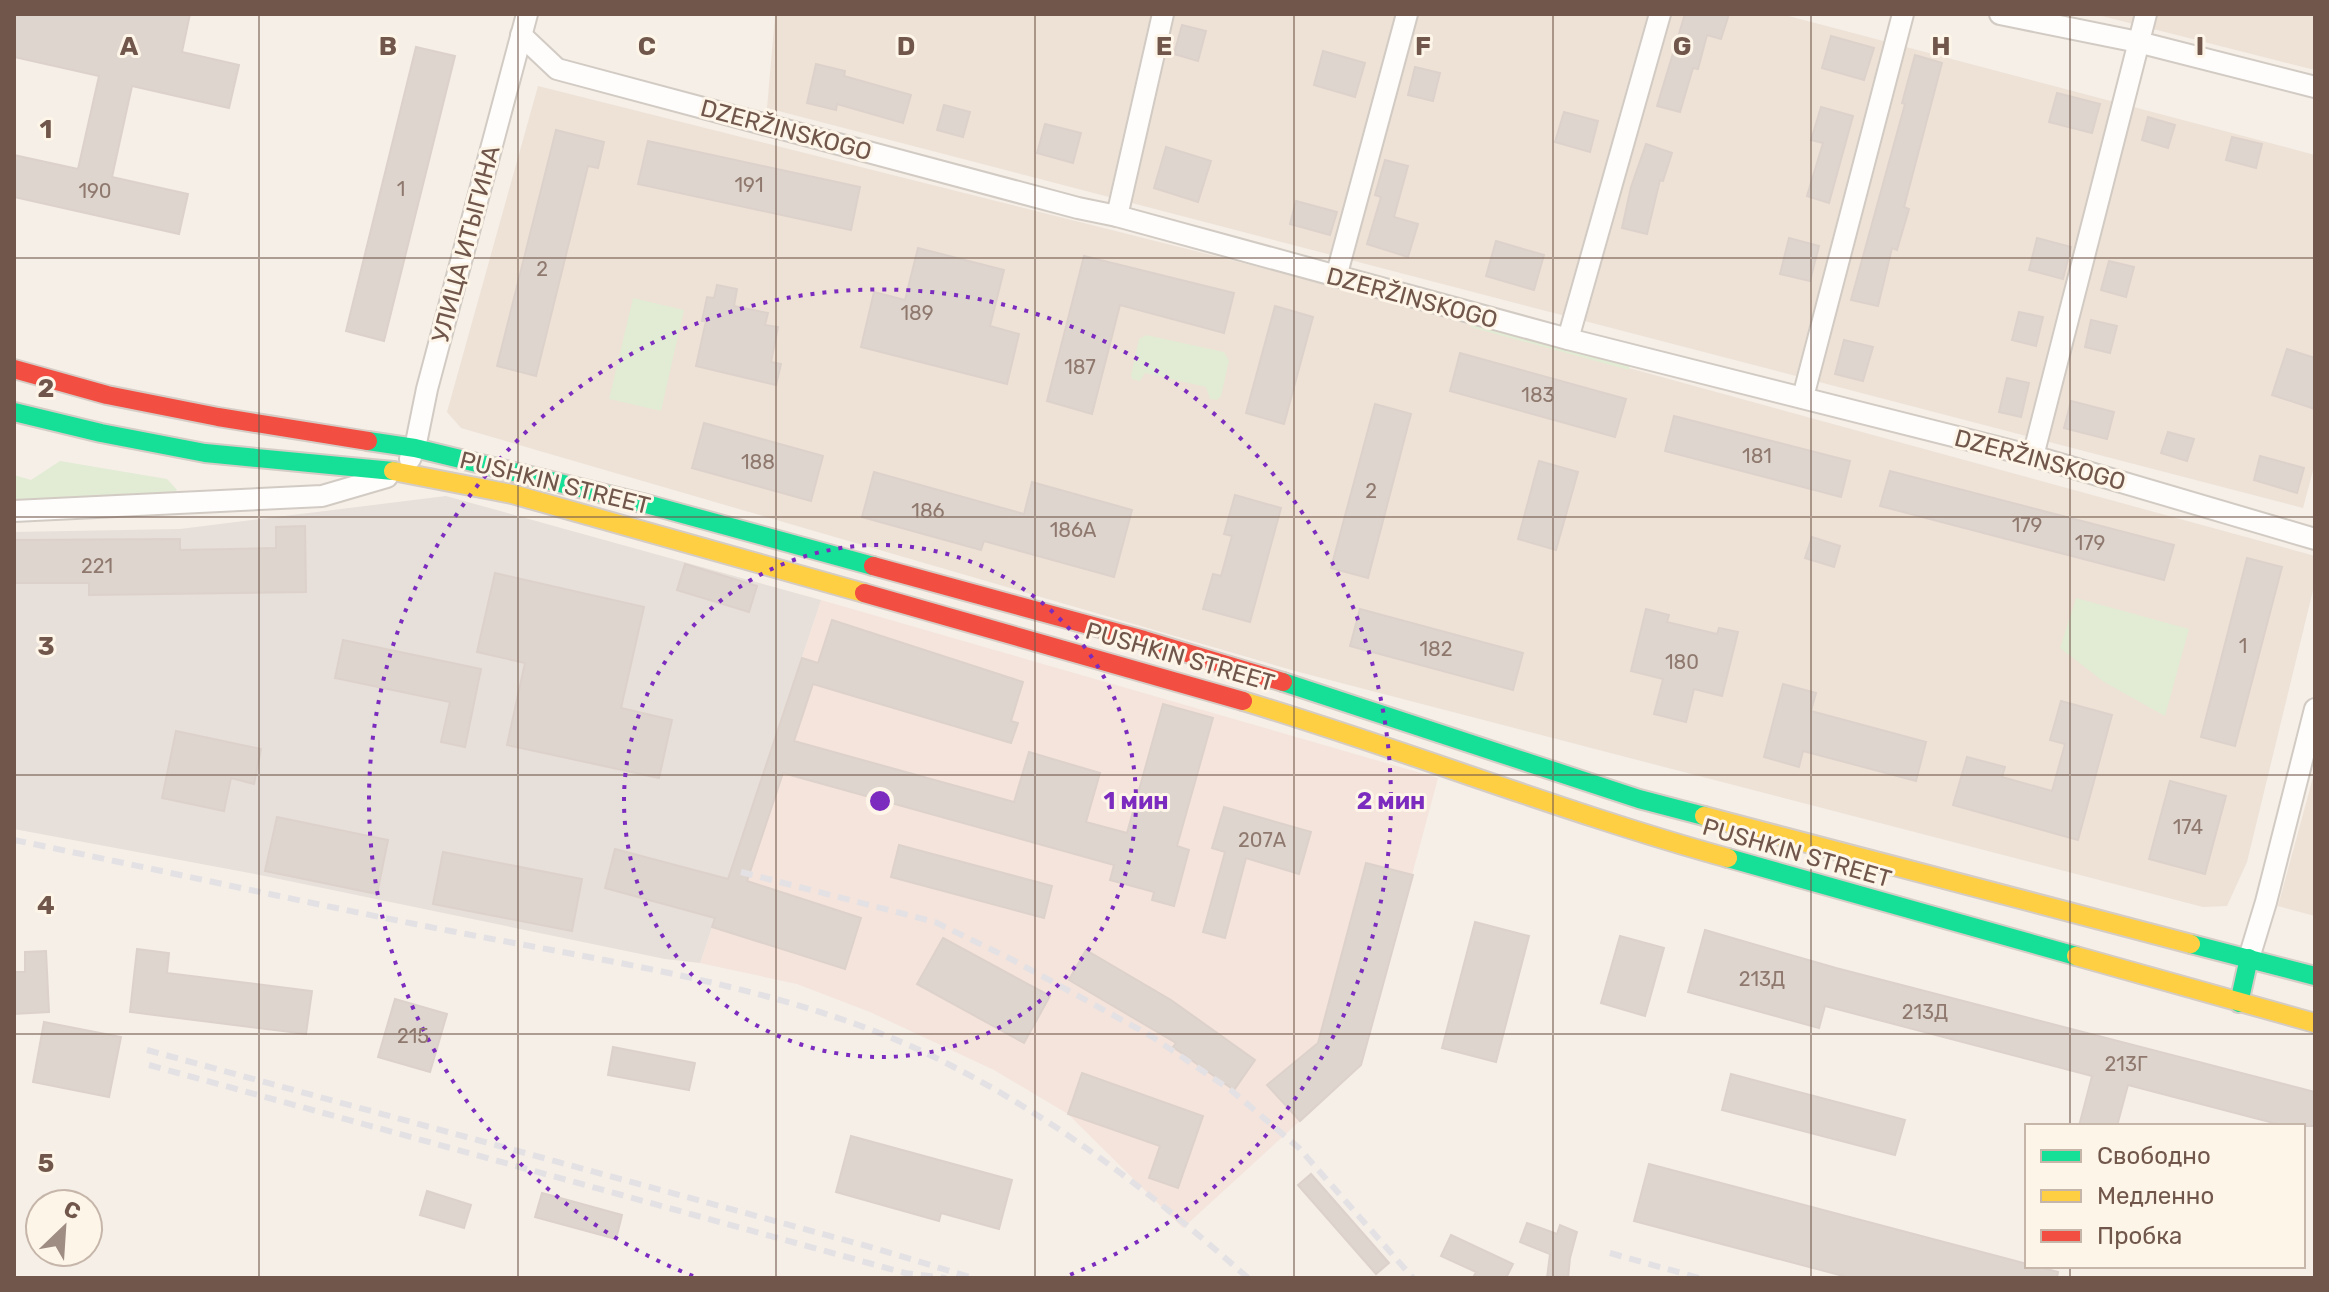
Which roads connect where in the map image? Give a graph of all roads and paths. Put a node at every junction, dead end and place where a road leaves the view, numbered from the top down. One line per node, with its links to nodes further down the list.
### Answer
1 (527, 14): 8 (street, УЛИЦА ИТЫГИНА)
2 (1163, 14): 11 (street)
3 (1407, 14): 12 (street)
4 (1660, 14): 13 (street)
5 (1903, 14): 15 (street)
6 (2000, 14): 9 (street)
7 (2146, 14): 9 (street)
8 (521, 35): 11 (street, DZERŽINSKOGO); 17 (street, УЛИЦА ИТЫГИНА)
9 (2138, 42): 10 (street); 18 (street)
10 (2315, 87)
11 (1117, 216): 12 (street, DZERŽINSKOGO)
12 (1336, 277): 13 (street, DZERŽINSKOGO)
13 (1568, 339): 15 (street, DZERŽINSKOGO)
14 (14, 369): 17 (main road, PUSHKIN STREET)
15 (1803, 397): 18 (street, DZERŽINSKOGO)
16 (14, 412): 19 (main road, PUSHKIN STREET)
17 (415, 448): 19 (street, УЛИЦА ИТЫГИНА); 23 (main road, PUSHKIN STREET)
18 (2033, 456): 21 (street, DZERŽINSKOGO)
19 (403, 472): 20 (street); 25 (main road, PUSHKIN STREET)
20 (14, 511)
21 (2315, 539)
22 (2315, 709): 23 (street)
23 (2249, 958): 24 (main road, PUSHKIN STREET); 25 (main road)
24 (2315, 976)
25 (2239, 1003): 26 (main road, PUSHKIN STREET)
26 (2315, 1023)

